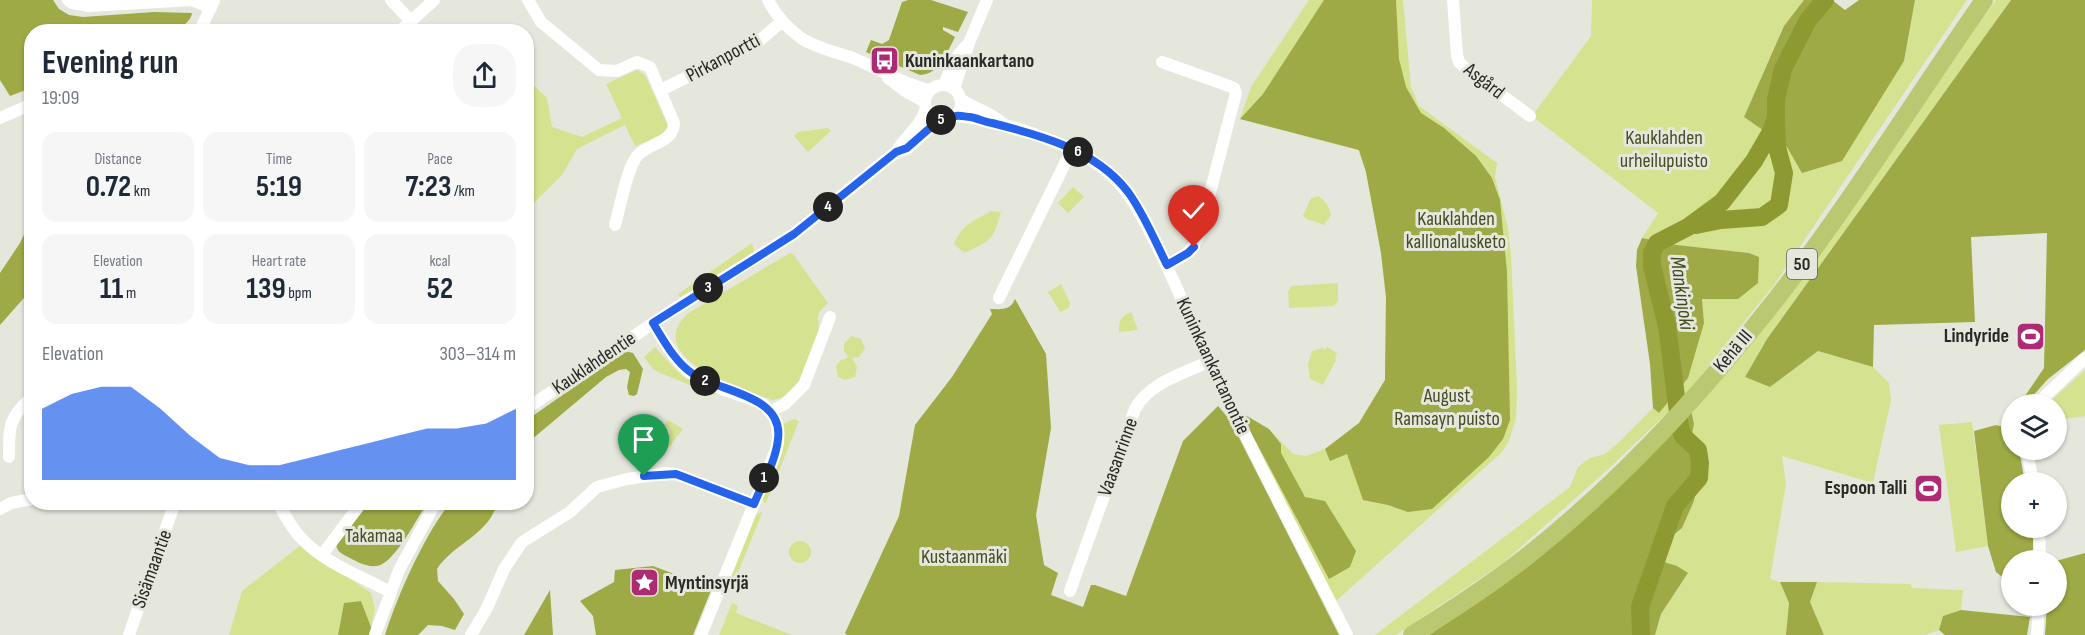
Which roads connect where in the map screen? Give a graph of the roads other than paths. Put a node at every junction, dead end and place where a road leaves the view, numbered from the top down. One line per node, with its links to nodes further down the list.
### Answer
1 (68, 0): 9 (street)
2 (390, 0): 10 (street)
3 (434, 0): 10 (street)
4 (528, 0): 16 (street)
5 (768, 0): 11 (street)
6 (987, 0): 18 (street)
7 (1453, 0): 22 (street, Asgård)
8 (1984, 0): 56 (highway, Kehä III / 50)
9 (213, 4): 12 (street)
10 (410, 20): 13 (street)
11 (781, 22): 15 (street); 16 (street, Pirkanportti)
12 (202, 24)
13 (406, 24)
14 (1162, 62): 29 (street)
15 (883, 73): 17 (street); 19 (street)
16 (661, 90): 28 (street)
17 (930, 90): 18 (street); 19 (street)
18 (953, 91): 21 (street); 25 (street, Kuninkaankartanontie)
19 (925, 105): 24 (street); 27 (street, Kauklahdentie)
20 (24, 108): 23 (street)
21 (954, 116): 24 (street); 25 (street, Kuninkaankartanontie)
22 (1530, 116)
23 (0, 118)
24 (939, 120): 27 (street, Kauklahdentie)
25 (1004, 125): 26 (street, Kuninkaankartanontie)
26 (1072, 149): 29 (street, Kuninkaankartanontie); 30 (street)
27 (896, 152): 32 (street, Kauklahdentie)
28 (615, 225)
29 (1167, 265): 34 (street, Kuninkaankartanontie)
30 (999, 298)
31 (830, 317): 38 (street)
32 (653, 323): 36 (street, Kauklahdentie); 38 (street)
33 (2085, 358): 35 (street)
34 (1210, 361): 48 (street, Vaasanrinne); 55 (street, Kuninkaankartanontie)
35 (2047, 394)
36 (534, 404)
37 (24, 405): 39 (street)
38 (771, 411): 41 (street)
39 (9, 457)
40 (24, 501): 42 (street)
41 (754, 504): 53 (street); 54 (street)
42 (0, 509)
43 (172, 510): 51 (street, Sisämaantie)
44 (282, 510): 47 (street)
45 (356, 510): 47 (street)
46 (431, 510): 49 (street)
47 (322, 555): 49 (street)
48 (1070, 591)
49 (390, 592): 52 (street)
50 (2038, 616): 57 (street)
51 (129, 635)
52 (375, 635)
53 (471, 635)
54 (701, 635)
55 (1347, 635)
56 (1412, 635)
57 (2037, 635)

